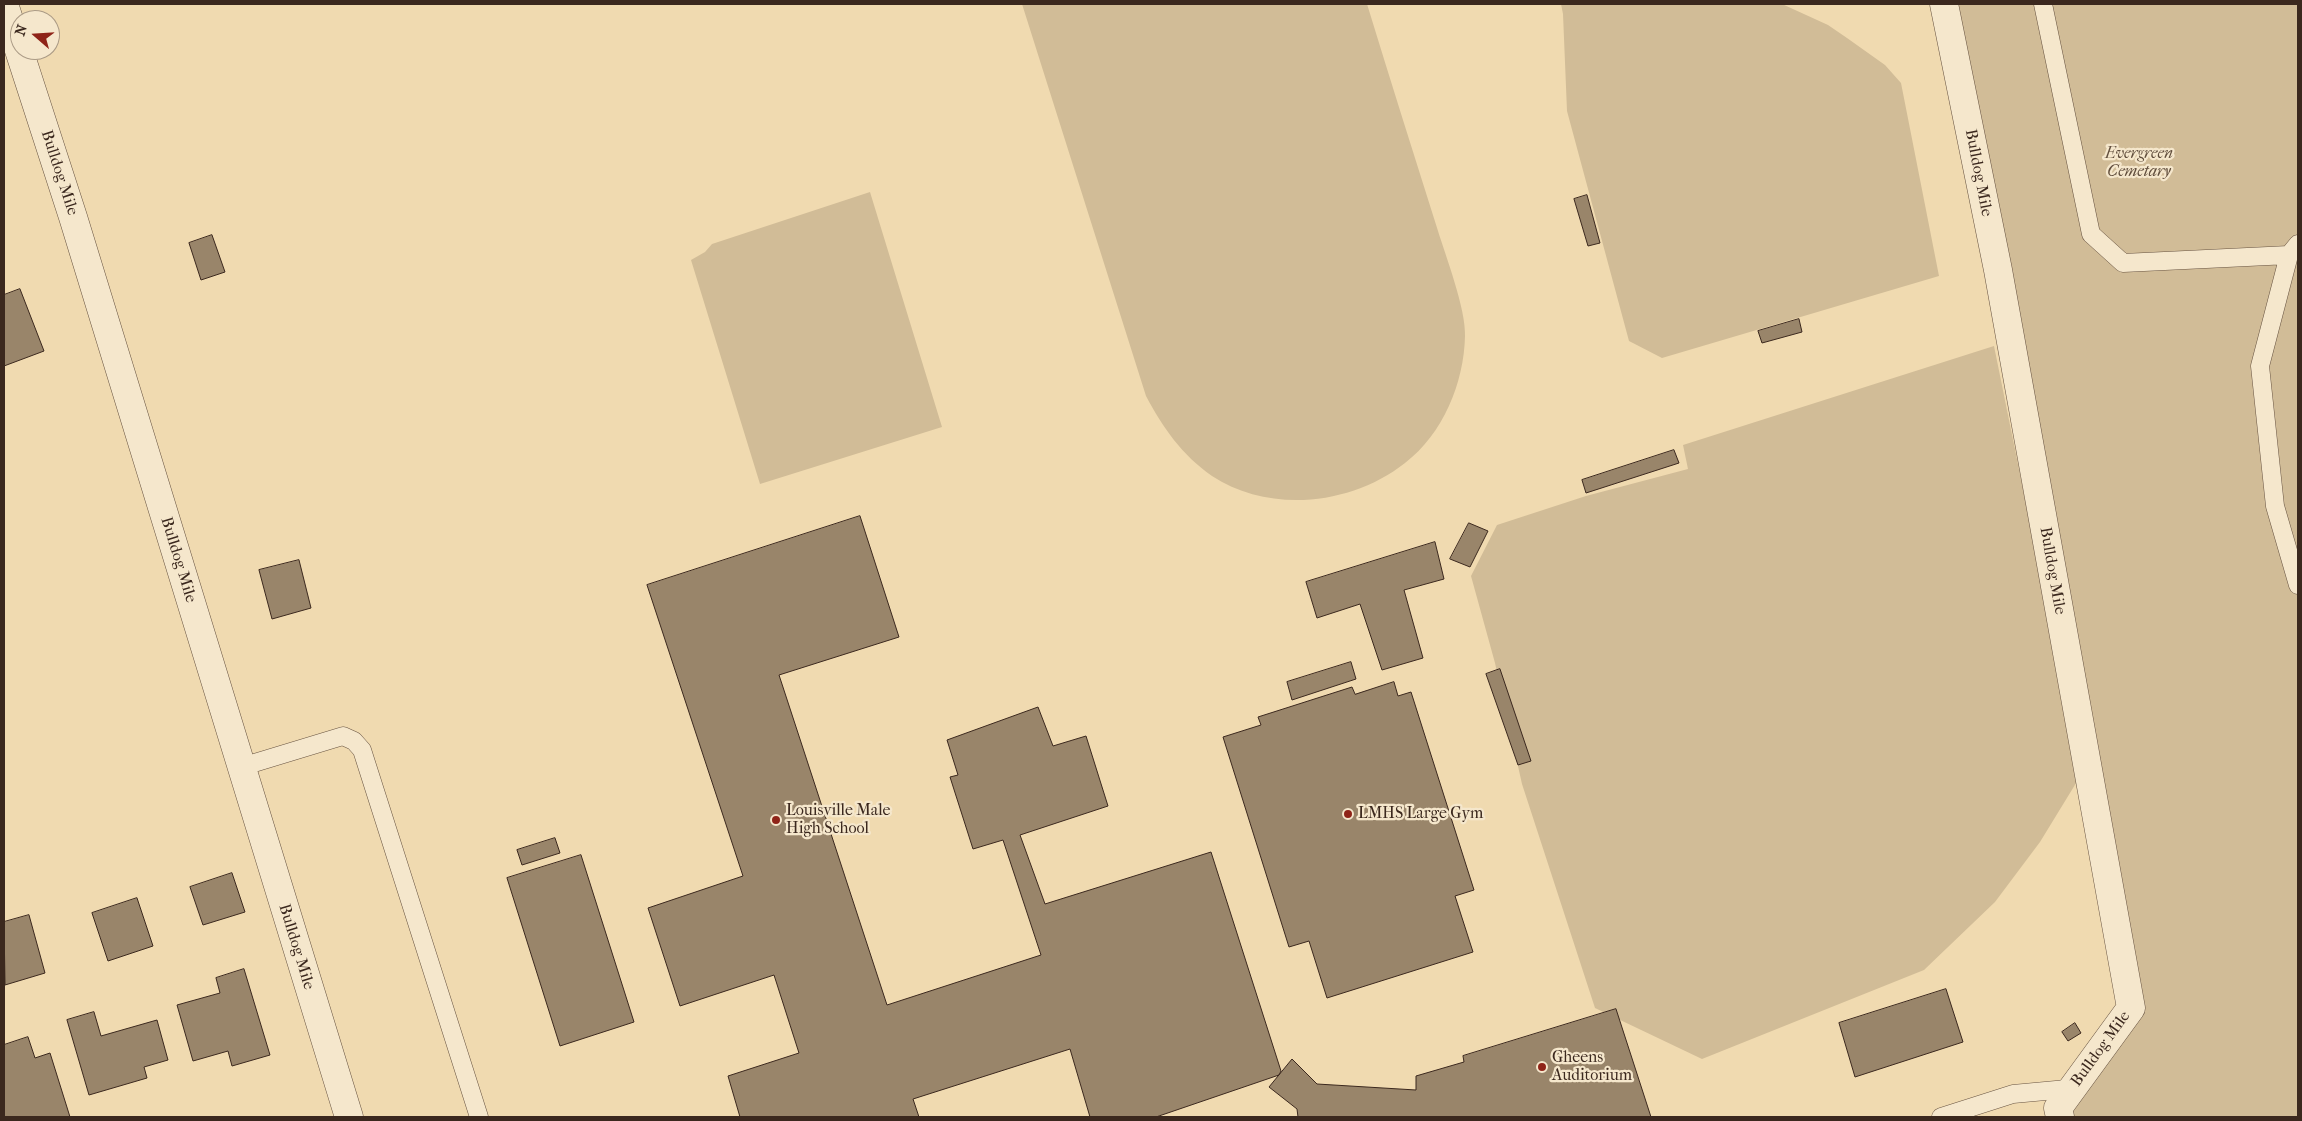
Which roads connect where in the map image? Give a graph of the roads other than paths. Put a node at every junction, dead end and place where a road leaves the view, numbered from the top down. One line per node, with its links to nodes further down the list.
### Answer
1 (4, 4): 6 (street, Bulldog Mile)
2 (1944, 4): 7 (street, Bulldog Mile)
3 (2043, 4): 4 (lane)
4 (2294, 250): 5 (lane)
5 (2298, 585)
6 (241, 767): 8 (street, Bulldog Mile); 9 (lane)
7 (2059, 1108): 10 (lane)
8 (349, 1117)
9 (480, 1117)
10 (1941, 1117)

